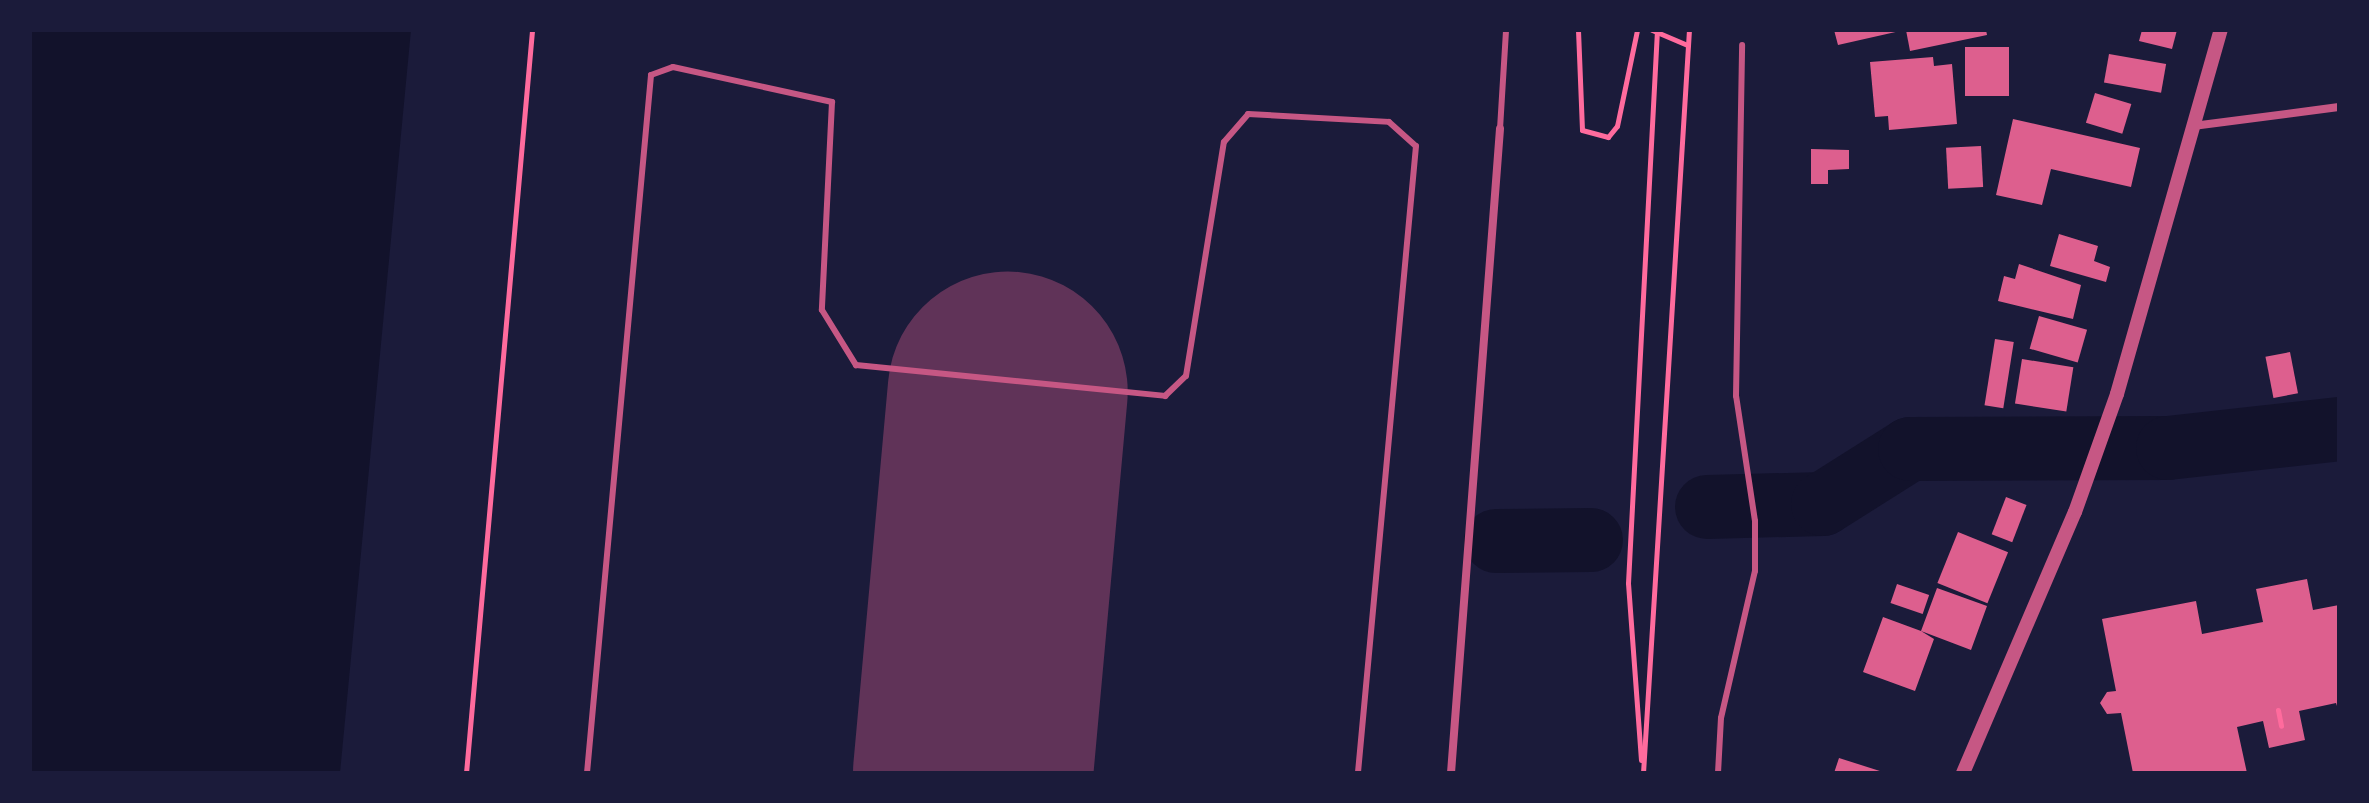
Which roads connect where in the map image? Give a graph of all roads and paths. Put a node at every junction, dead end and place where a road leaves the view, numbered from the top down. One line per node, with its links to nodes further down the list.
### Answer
1 (532, 30): 15 (path)
2 (1506, 30): 12 (lane)
3 (1578, 30): 4 (path)
4 (1637, 30)
5 (1689, 30): 8 (path)
6 (2221, 30): 11 (street)
7 (1656, 31): 8 (path); 19 (path)
8 (1688, 45): 19 (path)
9 (1742, 45): 20 (lane)
10 (2339, 107): 11 (street)
11 (2192, 127): 21 (street)
12 (1500, 129): 18 (street)
13 (2278, 710): 14 (path)
14 (2281, 726)
15 (466, 773)
16 (587, 773): 17 (lane)
17 (1358, 773)
18 (1451, 773)
19 (1642, 773)
20 (1718, 773)
21 (1963, 773)

